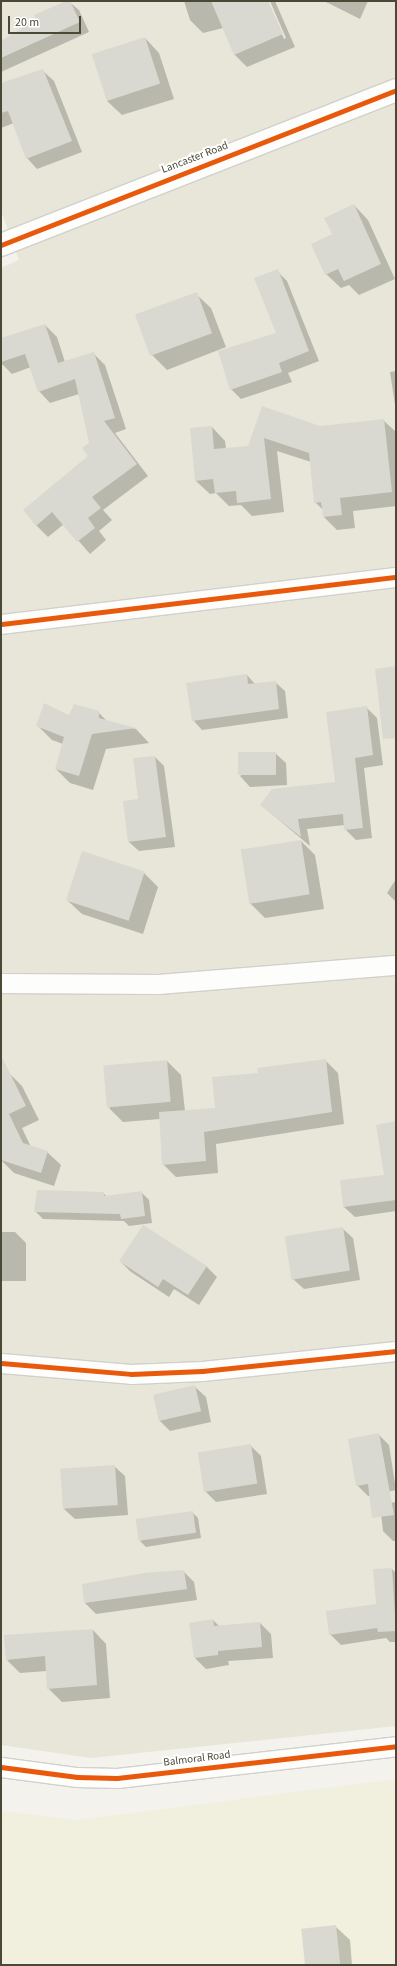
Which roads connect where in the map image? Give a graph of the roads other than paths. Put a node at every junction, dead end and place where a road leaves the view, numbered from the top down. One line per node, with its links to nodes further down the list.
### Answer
1 (396, 90): 2 (street, Lancaster Road)
2 (1, 245)
3 (396, 577): 4 (street)
4 (1, 624)
5 (396, 965): 6 (street)
6 (1, 983)
7 (396, 1351): 8 (street)
8 (1, 1362)
9 (396, 1746): 10 (street, Balmoral Road)
10 (1, 1767)

